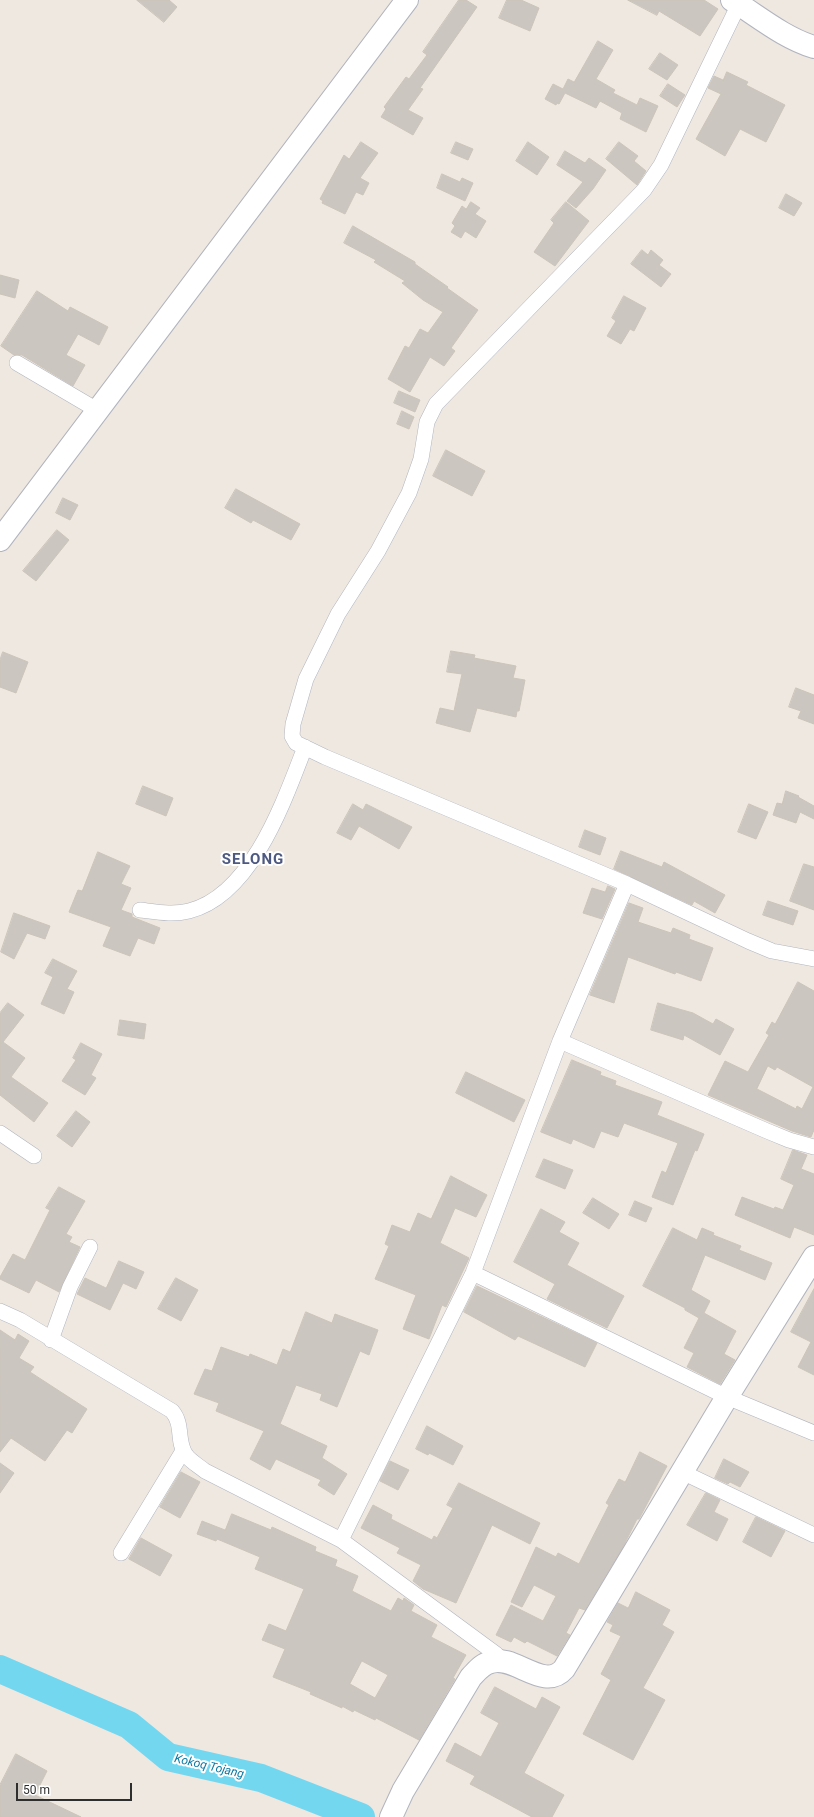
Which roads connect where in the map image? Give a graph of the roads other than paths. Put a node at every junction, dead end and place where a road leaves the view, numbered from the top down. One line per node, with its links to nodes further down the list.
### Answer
1 (407, 0): 5 (street)
2 (735, 2): 3 (street); 7 (street)
3 (814, 48)
4 (17, 363): 5 (street)
5 (97, 410): 6 (street)
6 (0, 540)
7 (305, 748): 8 (street); 9 (street)
8 (627, 884): 10 (street); 11 (street)
9 (140, 910)
10 (814, 959)
11 (560, 1041): 13 (street); 17 (street)
12 (0, 1133): 14 (street)
13 (814, 1147)
14 (34, 1156)
15 (90, 1247): 19 (street)
16 (814, 1257): 20 (street)
17 (473, 1273): 20 (street); 25 (street)
18 (1, 1314): 19 (street)
19 (51, 1340): 22 (street)
20 (727, 1397): 21 (street); 23 (street)
21 (814, 1433)
22 (184, 1451): 25 (street); 26 (street)
23 (682, 1472): 24 (street); 27 (street)
24 (814, 1535)
25 (341, 1540): 27 (street)
26 (121, 1553)
27 (503, 1661): 28 (street)
28 (391, 1817)

